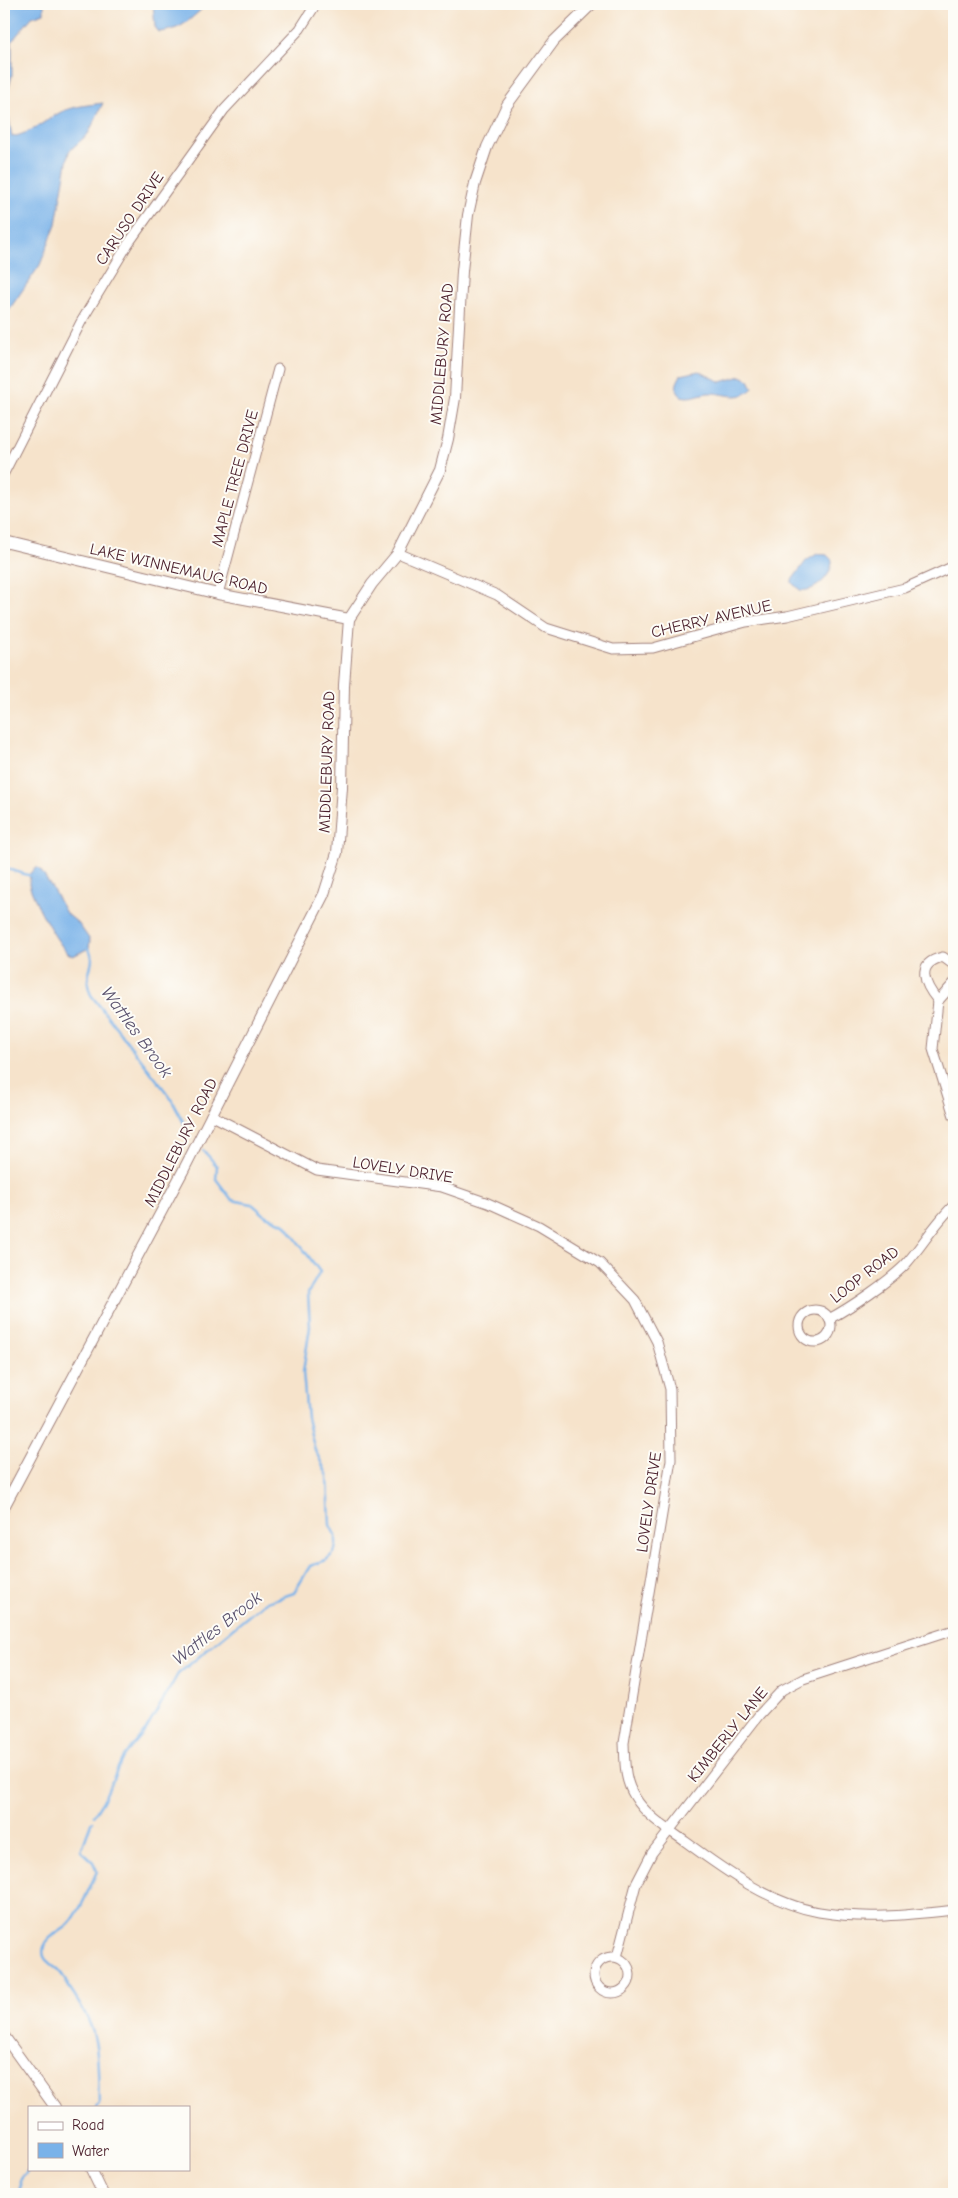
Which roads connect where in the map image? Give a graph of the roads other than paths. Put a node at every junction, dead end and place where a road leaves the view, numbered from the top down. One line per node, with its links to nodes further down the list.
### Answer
1 (316, 4): 4 (street, CARUSO DRIVE)
2 (592, 4): 6 (street, MIDDLEBURY ROAD)
3 (278, 369): 8 (street, MAPLE TREE DRIVE)
4 (4, 473)
5 (4, 542): 8 (street, LAKE WINNEMAUG ROAD)
6 (398, 553): 7 (street, CHERRY AVENUE); 9 (street, MIDDLEBURY ROAD)
7 (954, 566)
8 (218, 594): 9 (street, LAKE WINNEMAUG ROAD)
9 (349, 619): 13 (street, MIDDLEBURY ROAD)
10 (954, 965): 12 (street)
11 (954, 983): 12 (street)
12 (938, 1000): 14 (street)
13 (211, 1115): 17 (street, MIDDLEBURY ROAD); 19 (street, LOVELY DRIVE)
14 (954, 1116)
15 (954, 1205): 16 (street, LOOP ROAD)
16 (829, 1319)
17 (4, 1507)
18 (954, 1630): 19 (street, KIMBERLY LANE)
19 (669, 1831): 20 (street, LOVELY DRIVE); 21 (street, KIMBERLY LANE)
20 (954, 1910)
21 (617, 1957): 21 (street)
22 (4, 2036): 23 (street)
23 (54, 2106)
24 (91, 2170): 25 (street)
25 (103, 2194)

